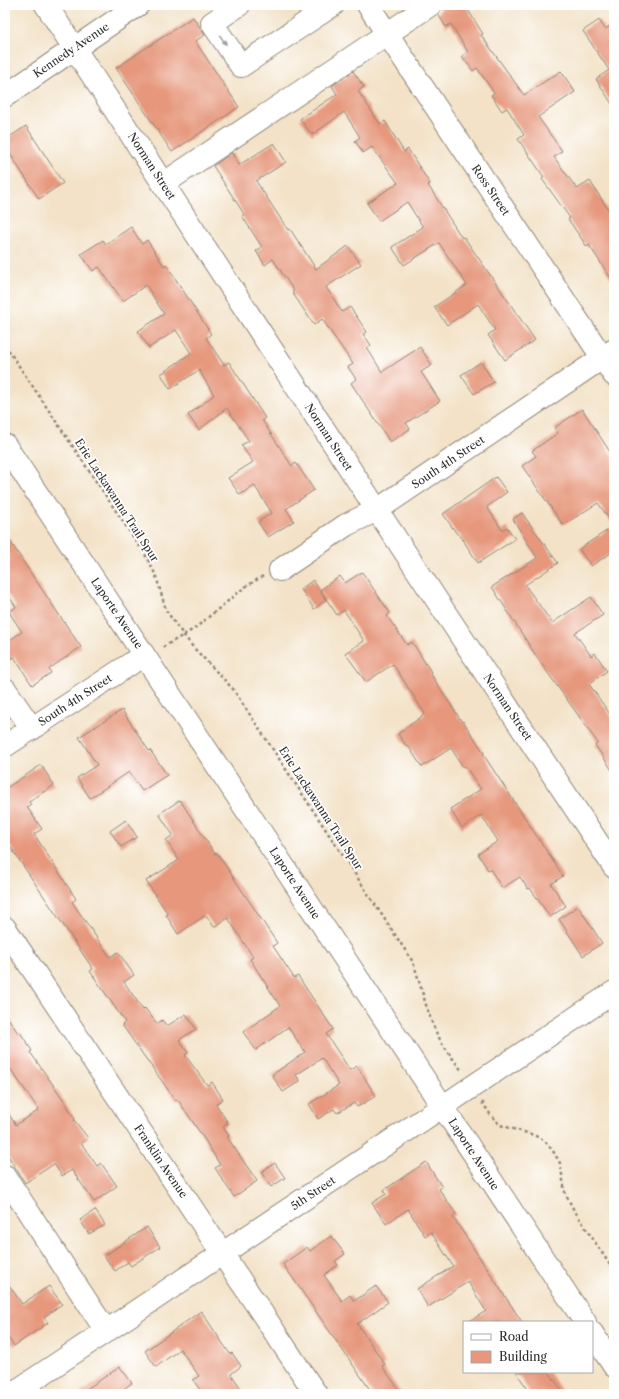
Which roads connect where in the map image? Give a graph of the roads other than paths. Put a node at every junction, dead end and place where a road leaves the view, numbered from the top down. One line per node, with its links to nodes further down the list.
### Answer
1 (46, 5): 8 (street, Norman Street)
2 (138, 5): 8 (street, Kennedy Avenue)
3 (239, 5): 4 (street, one-way to 4)
4 (333, 5)
5 (430, 5): 7 (street)
6 (373, 7): 7 (street, Ross Street)
7 (387, 34): 10 (street); 11 (street, Ross Street)
8 (75, 48): 9 (street, Kennedy Avenue); 10 (street, Norman Street)
9 (5, 96)
10 (164, 184): 13 (street, Norman Street)
11 (610, 361): 13 (street, South 4th Street)
12 (5, 445): 15 (street, Laporte Avenue)
13 (377, 510): 14 (street, South 4th Street); 19 (street, Norman Street)
14 (280, 570)
15 (144, 654): 17 (street, South 4th Street); 22 (street, Laporte Avenue)
16 (5, 689): 17 (street)
17 (32, 729): 18 (street, South 4th Street)
18 (5, 746)
19 (614, 867)
20 (5, 928): 24 (street, Franklin Avenue)
21 (614, 992): 22 (street, 5th Street)
22 (442, 1106): 24 (street, 5th Street); 25 (street, Laporte Avenue)
23 (5, 1176): 26 (street)
24 (222, 1253): 26 (street, 5th Street); 30 (street, Franklin Avenue)
25 (584, 1321)
26 (106, 1331): 29 (street, 5th Street)
27 (593, 1334): 28 (street)
28 (614, 1366)
29 (12, 1394)
30 (316, 1394)

